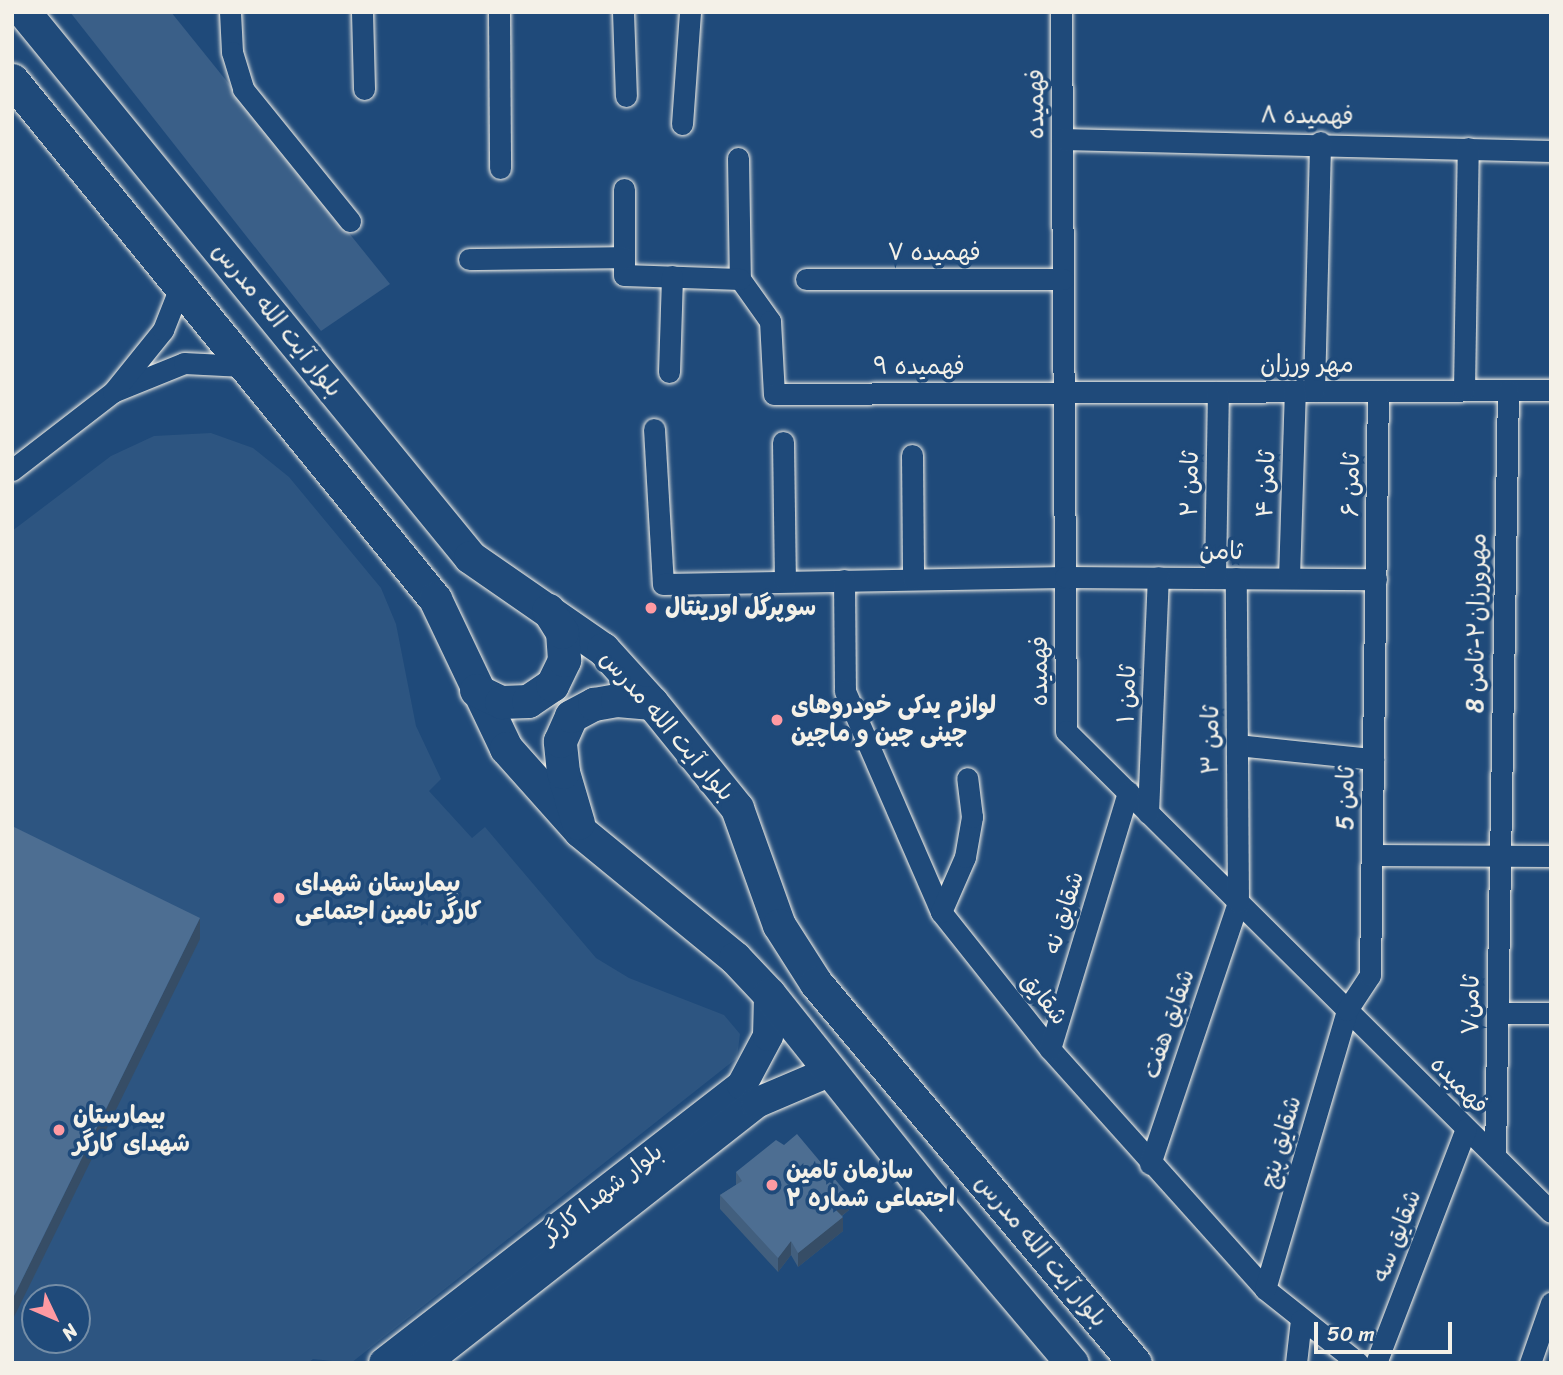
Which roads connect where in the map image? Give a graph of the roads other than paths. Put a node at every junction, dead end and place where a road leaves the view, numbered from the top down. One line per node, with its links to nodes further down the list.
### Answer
1 (24, 12): 49 (main road, بلوار آیت الله مدرس)
2 (230, 12): 19 (street)
3 (362, 12): 9 (street)
4 (499, 12): 17 (street)
5 (623, 12): 10 (street)
6 (690, 12): 11 (street)
7 (1061, 12): 12 (street, فهمیده)
8 (12, 80): 26 (main road, بلوار آیت الله مدرس)
9 (364, 89)
10 (626, 96)
11 (682, 124)
12 (1062, 139): 13 (street, فهمیده ۸); 25 (street, فهمیده)
13 (1320, 142): 14 (street, فهمیده ۸); 31 (street, ثامن ۴)
14 (1468, 148): 15 (street, فهمیده ۸); 29 (street)
15 (1551, 151)
16 (738, 158): 23 (street)
17 (500, 168)
18 (624, 189): 20 (street)
19 (350, 220)
20 (624, 257): 21 (street); 22 (street)
21 (469, 259)
22 (672, 276): 23 (street); 28 (street)
23 (740, 279): 35 (street, فهمیده ۹)
24 (806, 279): 25 (street, فهمیده ۷)
25 (1063, 279): 35 (street, فهمیده)
26 (180, 287): 27 (main road, بلوار آیت الله مدرس); 34 (street)
27 (243, 366): 34 (street); 50 (main road, بلوار آیت الله مدرس)
28 (669, 372)
29 (1464, 390): 32 (street, مهر ورزان); 33 (street, مهر ورزان)
30 (1551, 390): 33 (street, مهر ورزان)
31 (1305, 391): 32 (street, مهر ورزان); 36 (street, مهر ورزان); 44 (street, ثامن ۴)
32 (1378, 391): 46 (street, ثامن ۶)
33 (1507, 391): 59 (street, مهرورزان۲-ثامن 8)
34 (113, 392): 40 (street)
35 (1064, 392): 36 (street, مهر ورزان); 41 (street, فهمیده)
36 (1218, 392): 43 (street, ثامن ۲)
37 (654, 429): 48 (street, ثامن)
38 (783, 442): 48 (street)
39 (912, 455): 45 (street)
40 (13, 467)
41 (1065, 576): 42 (street, ثامن); 45 (street, ثامن); 55 (street, فهمیده)
42 (1158, 578): 43 (street, ثامن); 56 (street, ثامن ۱)
43 (1226, 578): 44 (street, ثامن); 52 (street, ثامن ۳)
44 (1289, 578): 46 (street, ثامن)
45 (913, 579): 47 (street, ثامن)
46 (1376, 579): 53 (street, ثامن 5)
47 (844, 580): 48 (street, ثامن); 62 (street, شقایق)
48 (785, 581)
49 (547, 609): 50 (main road); 51 (main road, بلوار آیت الله مدرس)
50 (476, 690): 57 (main road, بلوار آیت الله مدرس)
51 (652, 703): 57 (main road); 79 (main road, بلوار آیت الله مدرس)
52 (1237, 745): 53 (street); 61 (street, ثامن ۳)
53 (1373, 759): 58 (street, ثامن 5)
54 (967, 778): 62 (street)
55 (1128, 792): 56 (street, فهمیده); 67 (street, شقایق نه)
56 (1148, 813): 61 (street, فهمیده)
57 (580, 831): 63 (main road, بلوار آیت الله مدرس)
58 (1372, 855): 59 (street); 64 (street, ثامن 5)
59 (1500, 856): 60 (street); 65 (street, ثامن۷)
60 (1551, 856)
61 (1238, 902): 64 (street, فهمیده); 71 (street, شقایق هفت)
62 (941, 912): 67 (street, شقایق)
63 (769, 994): 68 (main road, بلوار آیت الله مدرس); 76 (street, بلوار شهدا کارگر)
64 (1347, 1010): 69 (street, فهمیده); 73 (street, شقایق پنج)
65 (1497, 1013): 66 (street); 70 (street, ثامن۷)
66 (1551, 1013)
67 (1050, 1049): 71 (street, شقایق)
68 (831, 1071): 77 (street, بلوار شهدا کارگر); 78 (main road, بلوار آیت الله مدرس)
69 (1466, 1129): 70 (street, فهمیده); 82 (street, شقایق سه)
70 (1495, 1156): 72 (street, فهمیده)
71 (1150, 1164): 73 (street, شقایق)
72 (1551, 1212)
73 (1265, 1289): 75 (street, شقایق)
74 (1551, 1303): 83 (street)
75 (1301, 1320): 80 (street); 81 (street, شقایق)
76 (384, 1363)
77 (425, 1363)
78 (1072, 1363)
79 (1135, 1363)
80 (1296, 1363)
81 (1358, 1363)
82 (1377, 1363)
83 (1530, 1363)

